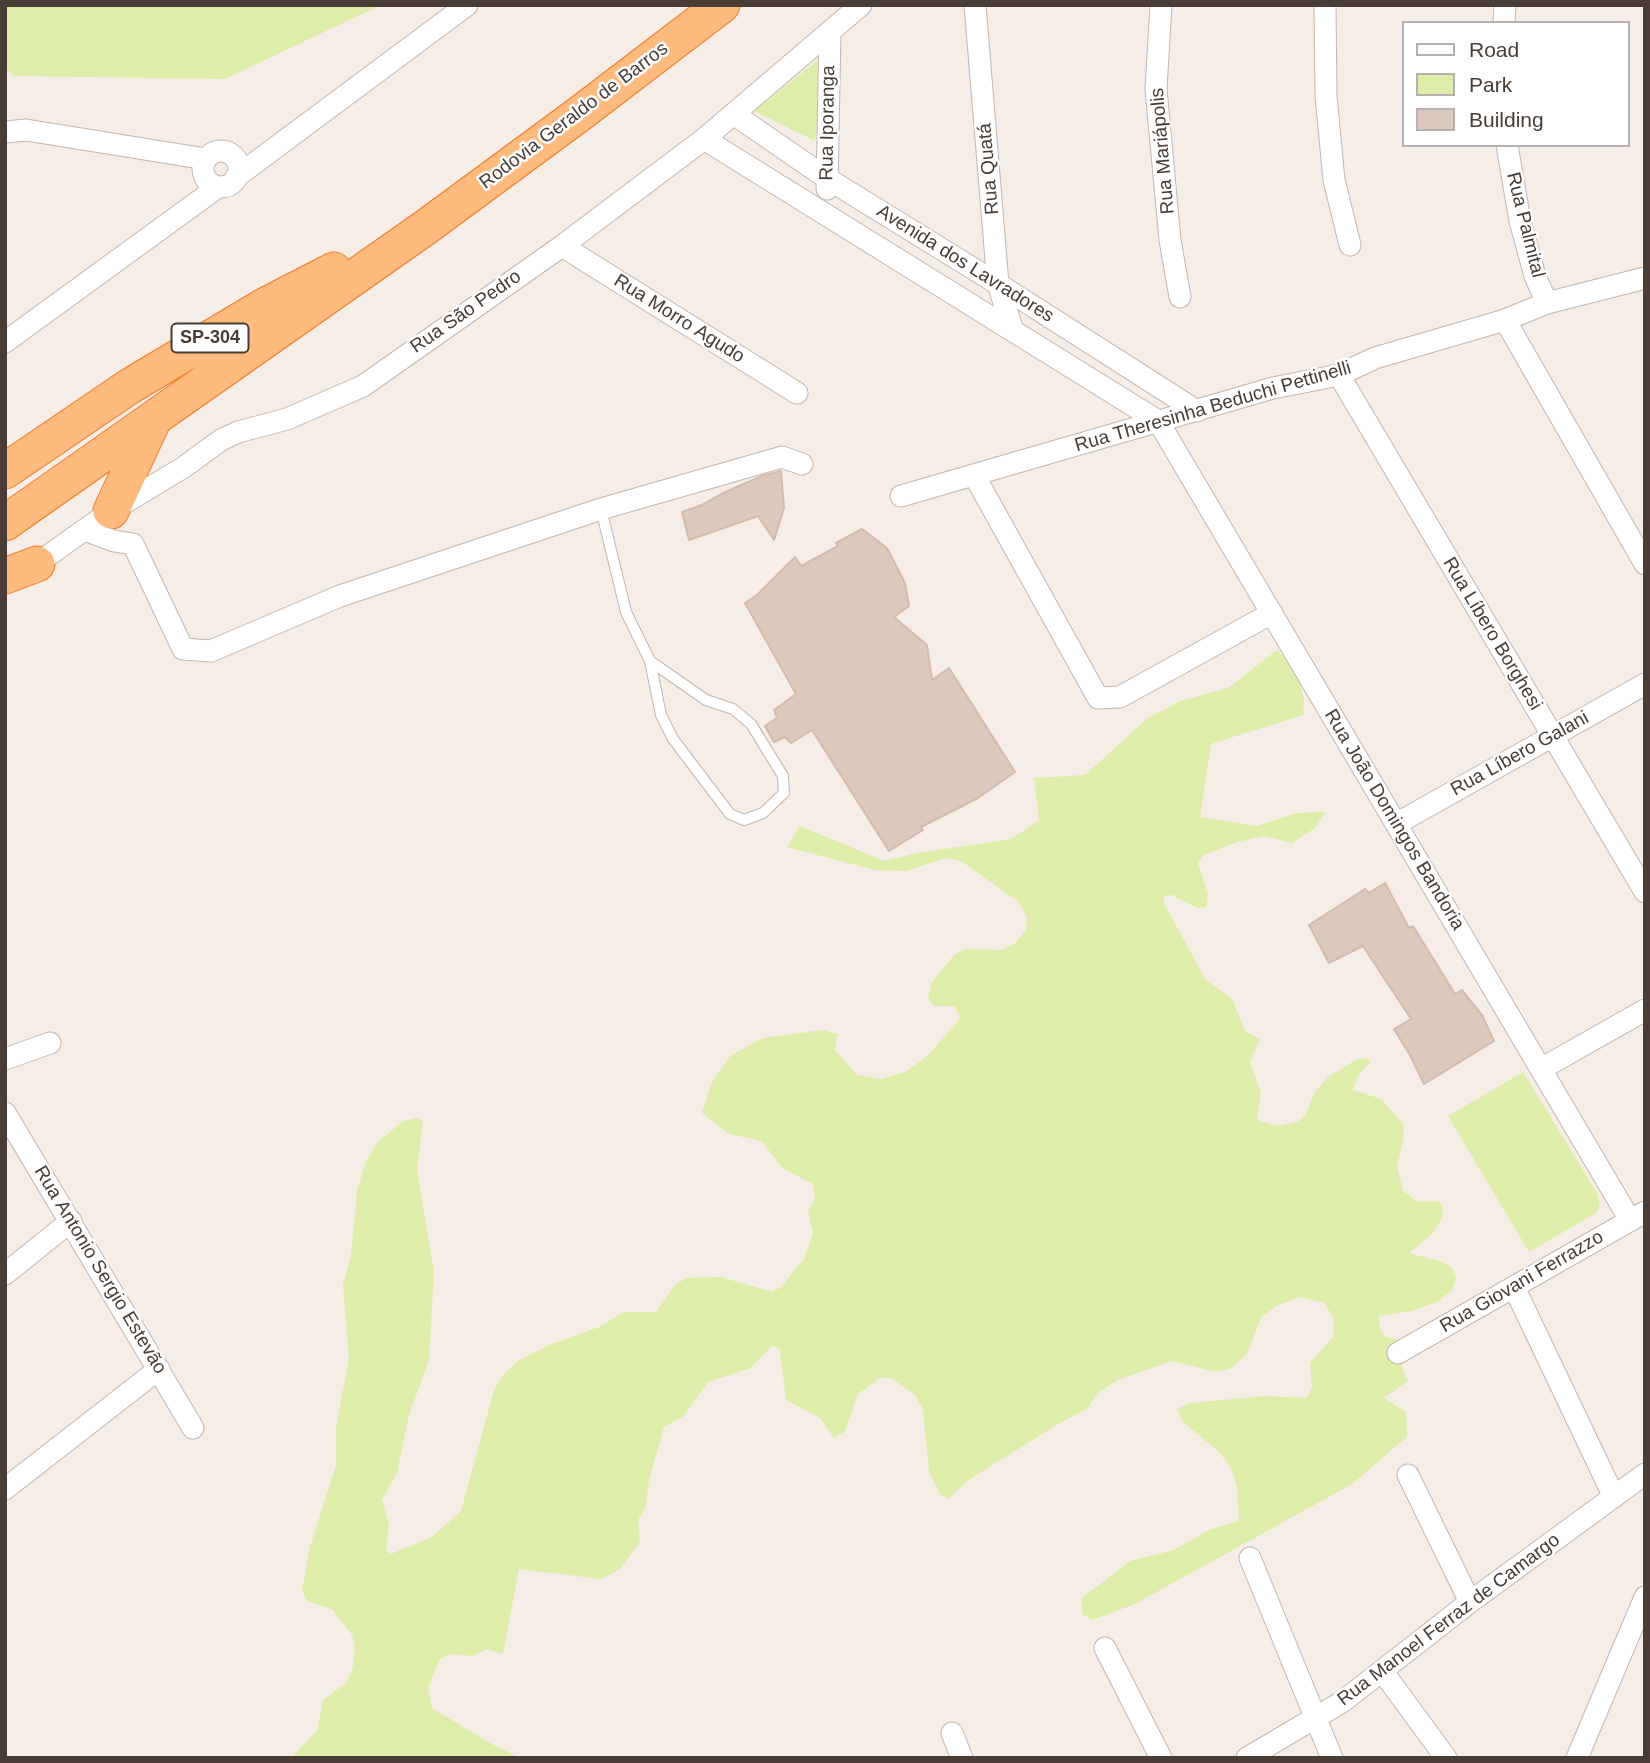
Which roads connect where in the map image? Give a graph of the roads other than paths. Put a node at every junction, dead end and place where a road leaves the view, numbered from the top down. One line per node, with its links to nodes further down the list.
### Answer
1 (467, 5): 14 (street)
2 (722, 5): 16 (highway, Rodovia Geraldo de Barros / SP-304)
3 (861, 5): 7 (street, Rua São Pedro)
4 (975, 5): 20 (street, Rua Quatá)
5 (1161, 5): 21 (street, Rua Mariápolis)
6 (1325, 5): 17 (street)
7 (830, 31): 8 (street, Rua São Pedro); 13 (street, Rua Iporanga)
8 (735, 114): 10 (street, Rua São Pedro); 13 (street, Avenida dos Lavradores)
9 (9, 131): 12 (street)
10 (704, 139): 15 (street, Avenida dos Lavradores); 18 (street, Rua São Pedro)
11 (1507, 147): 22 (street, Rua Palmital)
12 (206, 159): 14 (street); 14 (street)
13 (828, 179): 15 (street, Rua Iporanga); 20 (street, Avenida dos Lavradores)
14 (227, 182): 25 (street)
15 (826, 215): 24 (street, Avenida dos Lavradores)
16 (426, 227): 29 (highway, Rodovia Geraldo de Barros / SP-304); 32 (highway, Rodovia Geraldo de Barros / SP-304)
17 (1350, 245)
18 (562, 246): 27 (street, Rua Morro Agudo); 36 (street, Rua São Pedro)
19 (1645, 278): 22 (street, Rua Theresinha Beduchi Pettinelli)
20 (998, 284): 24 (street, Rua Quatá); 28 (street, Avenida dos Lavradores)
21 (1180, 297)
22 (1547, 303): 23 (street, Rua Theresinha Beduchi Pettinelli)
23 (1505, 320): 26 (street, Rua Theresinha Beduchi Pettinelli); 38 (street)
24 (1013, 331): 30 (street, Avenida dos Lavradores)
25 (5, 342)
26 (1339, 375): 28 (street, Rua Theresinha Beduchi Pettinelli); 44 (street, Rua Líbero Borghesi)
27 (797, 393)
28 (1197, 411): 30 (street, Rua Theresinha Beduchi Pettinelli)
29 (153, 421): 36 (highway); 37 (highway, Rodovia Geraldo de Barros / SP-304)
30 (1158, 421): 33 (street, Rua Theresinha Beduchi Pettinelli); 41 (street, Rua João Domingos Bandoria)
31 (802, 464): 35 (street)
32 (5, 471)
33 (974, 475): 34 (street, Rua Theresinha Beduchi Pettinelli); 41 (street)
34 (901, 496)
35 (601, 509): 36 (street); 42 (lane)
36 (98, 521): 39 (street, Rua São Pedro)
37 (5, 523)
38 (1645, 564)
39 (21, 570): 40 (street, Rua São Pedro)
40 (5, 588)
41 (1272, 613): 45 (street, Rua João Domingos Bandoria)
42 (650, 661): 42 (lane)
43 (1645, 684): 44 (street, Rua Líbero Galani)
44 (1552, 735): 45 (street, Rua Líbero Galani); 46 (street, Rua Líbero Borghesi)
45 (1396, 824): 50 (street, Rua João Domingos Bandoria)
46 (1645, 892)
47 (1645, 1010): 50 (street)
48 (50, 1043): 49 (street)
49 (5, 1059)
50 (1541, 1069): 52 (street, Rua João Domingos Bandoria)
51 (5, 1113): 53 (street, Rua Antonio Sergio Estevão)
52 (1637, 1216): 55 (street, Rua Giovani Ferrazzo)
53 (71, 1221): 54 (street); 57 (street, Rua Antonio Sergio Estevão)
54 (5, 1274)
55 (1514, 1287): 56 (street, Rua Giovani Ferrazzo); 62 (street)
56 (1398, 1353)
57 (159, 1369): 58 (street, Rua Antonio Sergio Estevão); 61 (street)
58 (193, 1428)
59 (1645, 1474): 62 (street, Rua Manoel Ferraz de Camargo)
60 (1408, 1475): 65 (street)
61 (5, 1489)
62 (1614, 1497): 65 (street, Rua Manoel Ferraz de Camargo)
63 (1251, 1558): 68 (street)
64 (1645, 1597): 75 (street)
65 (1470, 1602): 67 (street, Rua Manoel Ferraz de Camargo)
66 (1105, 1648): 71 (street)
67 (1383, 1672): 68 (street, Rua Manoel Ferraz de Camargo); 74 (street)
68 (1313, 1717): 72 (street, Rua Manoel Ferraz de Camargo); 73 (street)
69 (952, 1733): 70 (street)
70 (962, 1758)
71 (1161, 1758)
72 (1247, 1758)
73 (1332, 1758)
74 (1446, 1758)
75 (1577, 1758)

